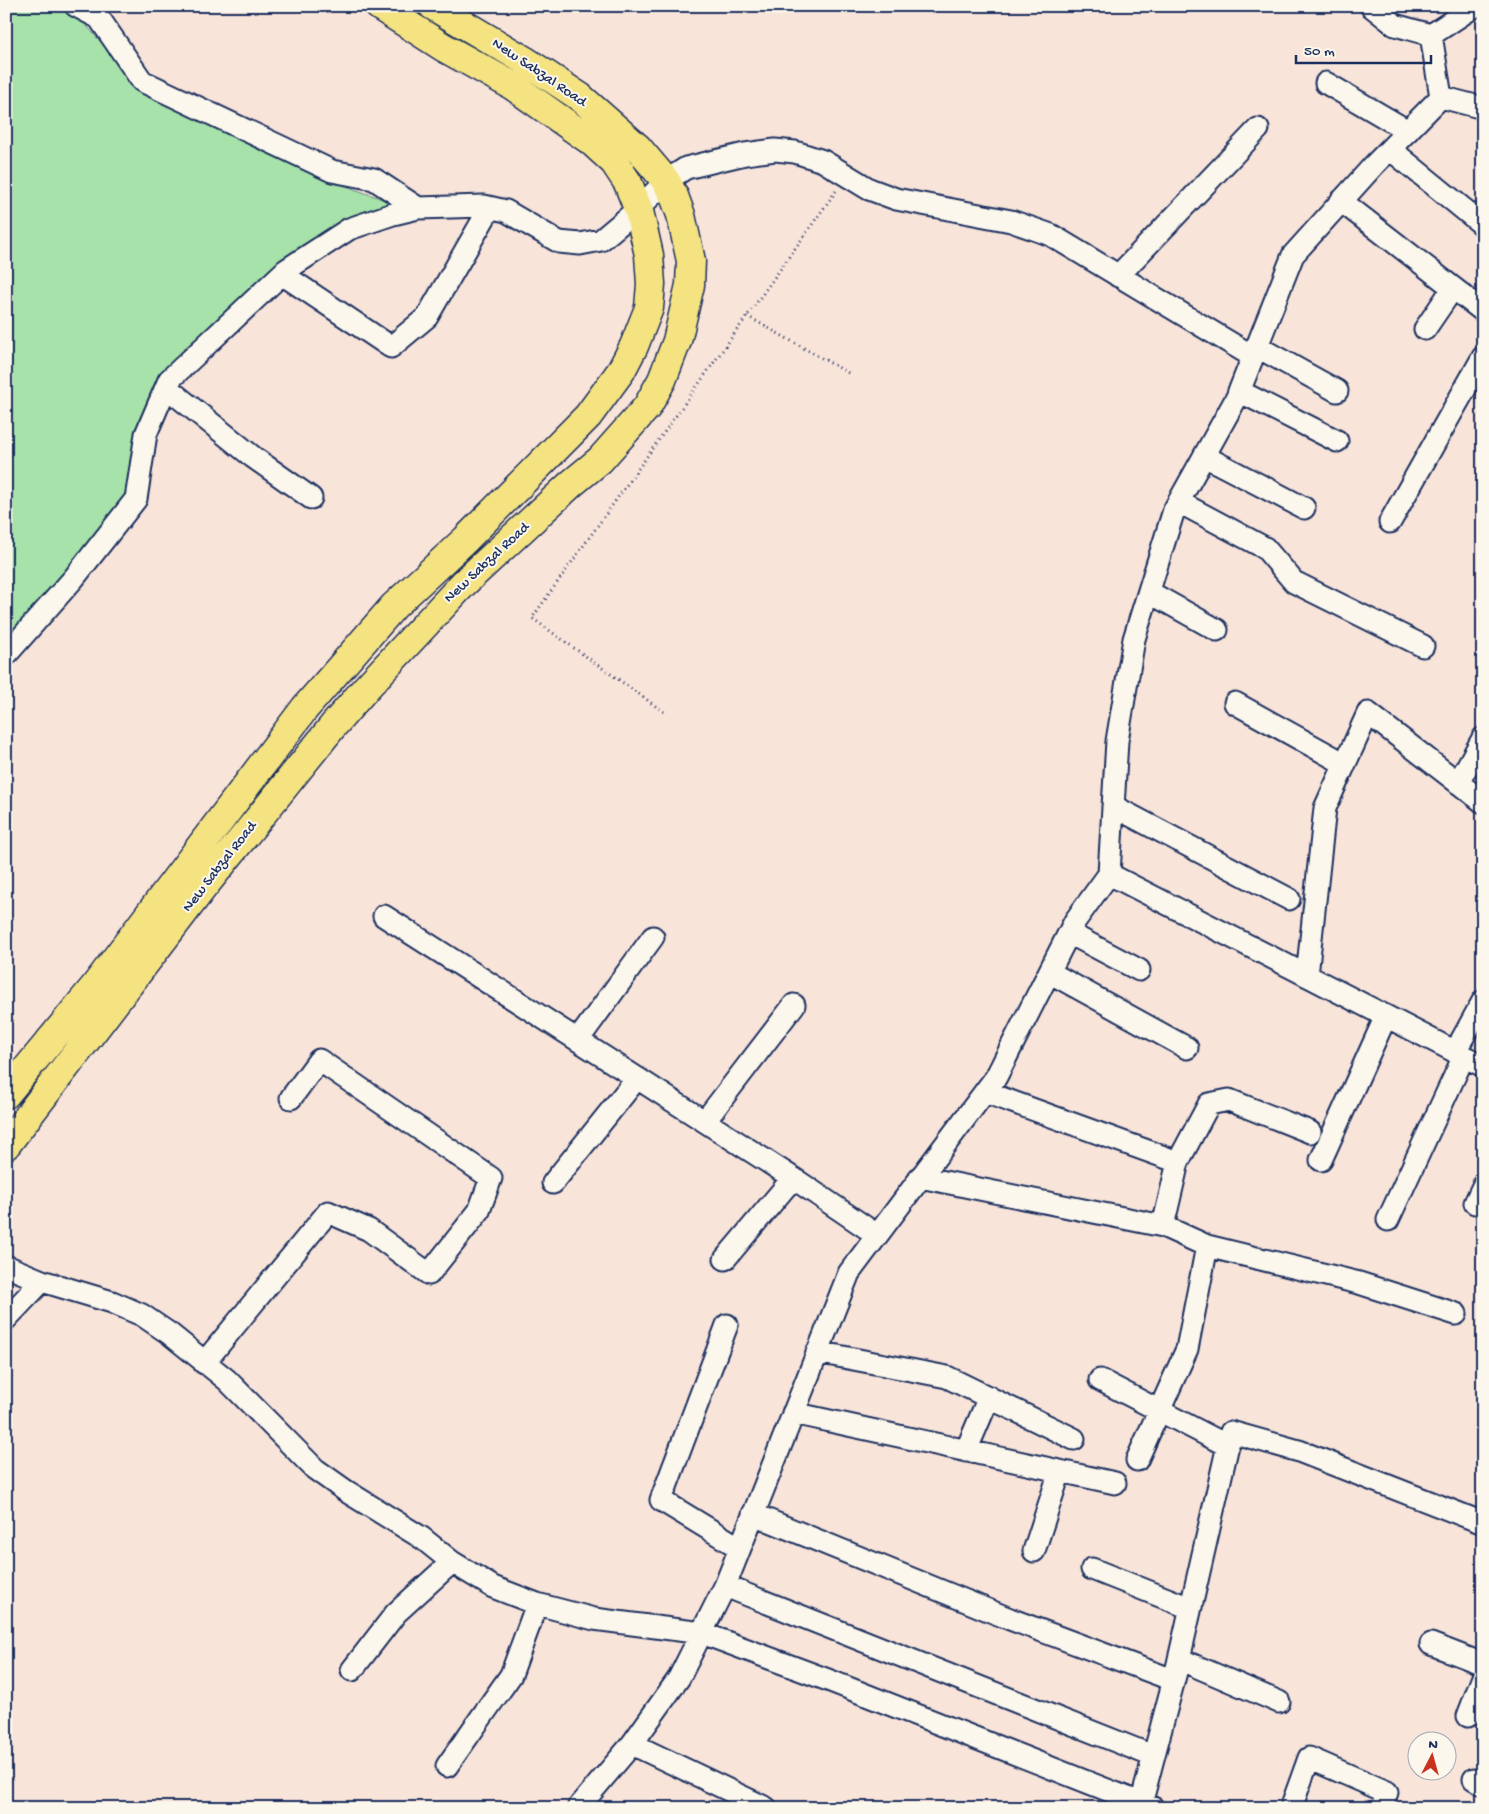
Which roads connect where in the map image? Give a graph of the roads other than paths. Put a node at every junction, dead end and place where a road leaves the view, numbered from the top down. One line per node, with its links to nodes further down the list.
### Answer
1 (76, 6): 15 (street)
2 (379, 6): 17 (main road, New Sabzal Road)
3 (433, 6): 13 (main road, New Sabzal Road)
4 (1371, 6): 6 (street)
5 (1475, 6): 6 (street)
6 (1431, 35): 8 (street)
7 (1326, 83): 11 (street)
8 (1440, 98): 9 (street); 11 (street)
9 (1483, 108)
10 (1258, 129): 20 (street)
11 (1408, 131): 12 (street)
12 (1390, 149): 14 (street); 18 (street)
13 (666, 181): 17 (street); 20 (street); 65 (main road, New Sabzal Road)
14 (1342, 201): 21 (street); 24 (street)
15 (418, 208): 16 (street); 19 (street)
16 (490, 208): 17 (street); 19 (street)
17 (638, 209): 61 (main road, New Sabzal Road)
18 (1483, 226)
19 (282, 274): 26 (street)
20 (1118, 276): 24 (street)
21 (1453, 288): 22 (street); 23 (street)
22 (1483, 311)
23 (1425, 329)
24 (1254, 351): 27 (street); 28 (street)
25 (1483, 357): 34 (street)
26 (166, 387): 31 (street); 38 (street)
27 (1239, 391): 29 (street); 30 (street)
28 (1337, 391)
29 (1337, 441)
30 (1204, 456): 32 (street); 33 (street)
31 (311, 498)
32 (1179, 502): 35 (street); 37 (street)
33 (1304, 508)
34 (1390, 522)
35 (1148, 592): 36 (street); 44 (street)
36 (1217, 630)
37 (1423, 646)
38 (6, 655)
39 (1235, 703): 41 (street)
40 (1483, 738): 42 (street)
41 (1345, 764): 42 (street); 52 (street)
42 (1458, 783): 43 (street)
43 (1483, 802)
44 (1113, 806): 45 (street); 46 (street)
45 (1108, 874): 48 (street); 52 (street)
46 (1288, 899)
47 (384, 916): 56 (street)
48 (1069, 933): 50 (street); 51 (street)
49 (652, 937): 56 (street)
50 (1140, 970)
51 (1049, 972): 57 (street); 60 (street)
52 (1307, 976): 55 (street)
53 (1483, 1001): 58 (street)
54 (794, 1005): 63 (street)
55 (1386, 1016): 58 (street); 66 (street)
56 (578, 1040): 59 (street)
57 (1187, 1048)
58 (1467, 1058): 71 (street)
59 (637, 1078): 63 (street); 70 (street)
60 (985, 1092): 67 (street); 68 (street)
61 (6, 1094)
62 (291, 1098): 82 (street)
63 (705, 1121): 69 (street)
64 (1310, 1132): 67 (street)
65 (6, 1145)
66 (1321, 1160)
67 (1178, 1162): 72 (street)
68 (920, 1177): 72 (street); 73 (street)
69 (793, 1178): 73 (street); 75 (street)
70 (553, 1183)
71 (1388, 1220)
72 (1163, 1226): 74 (street)
73 (877, 1235): 81 (street)
74 (1207, 1246): 78 (street); 85 (street)
75 (725, 1259)
76 (6, 1266): 77 (street)
77 (42, 1281): 79 (street); 82 (street)
78 (1456, 1314)
79 (6, 1319)
80 (726, 1326): 95 (street)
81 (817, 1352): 84 (street); 86 (street)
82 (204, 1363): 97 (street)
83 (1100, 1380): 85 (street)
84 (989, 1397): 87 (street); 89 (street)
85 (1160, 1411): 88 (street); 90 (street)
86 (793, 1413): 89 (street); 93 (street)
87 (1074, 1439)
88 (1228, 1446): 94 (street); 101 (street)
89 (966, 1451): 91 (street)
90 (1137, 1460)
91 (1060, 1471): 92 (street); 96 (street)
92 (1115, 1483)
93 (753, 1514): 95 (street); 106 (street)
94 (1483, 1523)
95 (740, 1548): 99 (street)
96 (1034, 1552)
97 (452, 1562): 100 (street); 105 (street)
98 (1092, 1569): 101 (street)
99 (724, 1586): 102 (street); 111 (street)
100 (536, 1604): 102 (street); 112 (street)
101 (1190, 1608): 106 (street)
102 (702, 1633): 110 (street); 113 (street)
103 (1431, 1644): 104 (street)
104 (1483, 1664)
105 (352, 1670)
106 (1176, 1670): 108 (street); 111 (street)
107 (1483, 1677): 109 (street)
108 (1279, 1702)
109 (1468, 1716)
110 (632, 1744): 114 (street); 115 (street)
111 (1153, 1756): 113 (street)
112 (447, 1766)
113 (1144, 1806)
114 (578, 1808)
115 (766, 1808)
116 (1291, 1808): 117 (street)
117 (1382, 1808)

